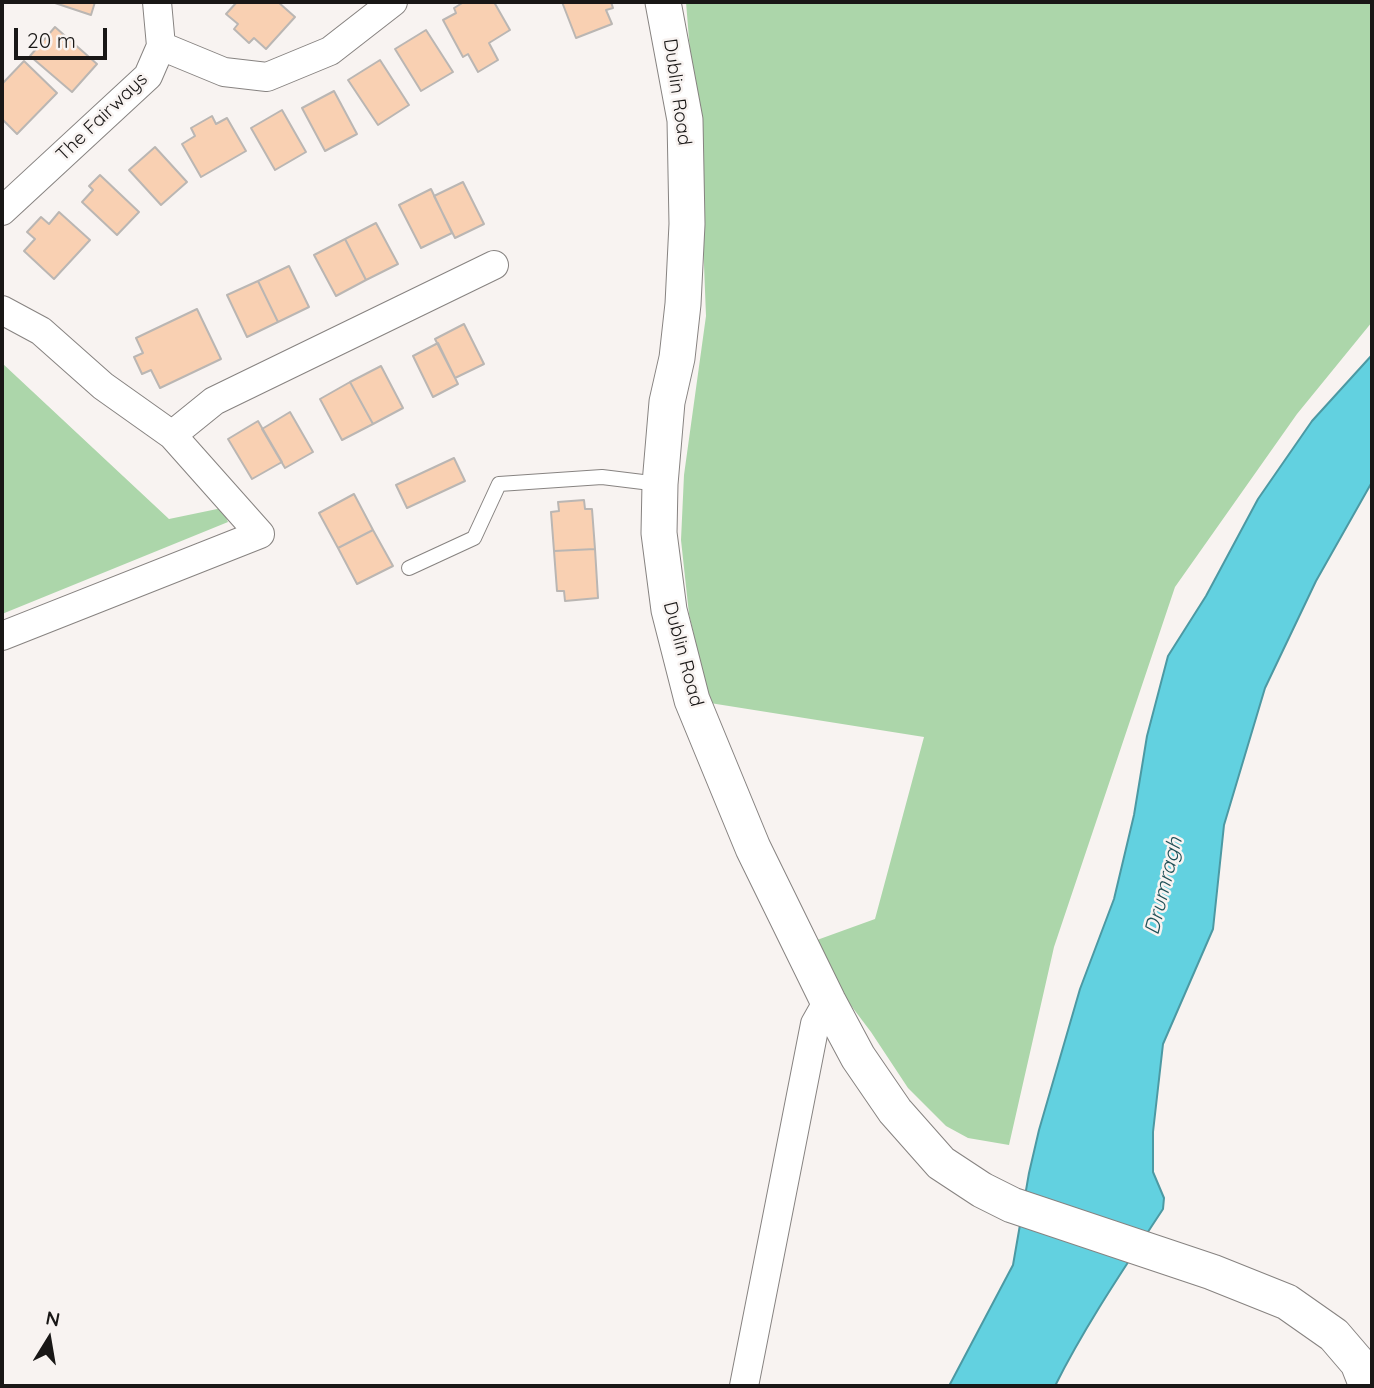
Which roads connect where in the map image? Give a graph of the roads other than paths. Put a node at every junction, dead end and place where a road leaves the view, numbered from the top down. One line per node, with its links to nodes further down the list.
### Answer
1 (157, 2): 4 (street, The Fairways)
2 (393, 2): 4 (street)
3 (663, 2): 9 (street, Dublin Road)
4 (161, 46): 5 (street, The Fairways)
5 (2, 211)
6 (494, 265): 8 (street)
7 (2, 310): 8 (street)
8 (172, 435): 11 (street)
9 (660, 484): 10 (lane); 12 (street, Dublin Road)
10 (409, 568)
11 (2, 636)
12 (828, 1001): 13 (street); 14 (street, Dublin Road)
13 (744, 1386)
14 (1367, 1386)

